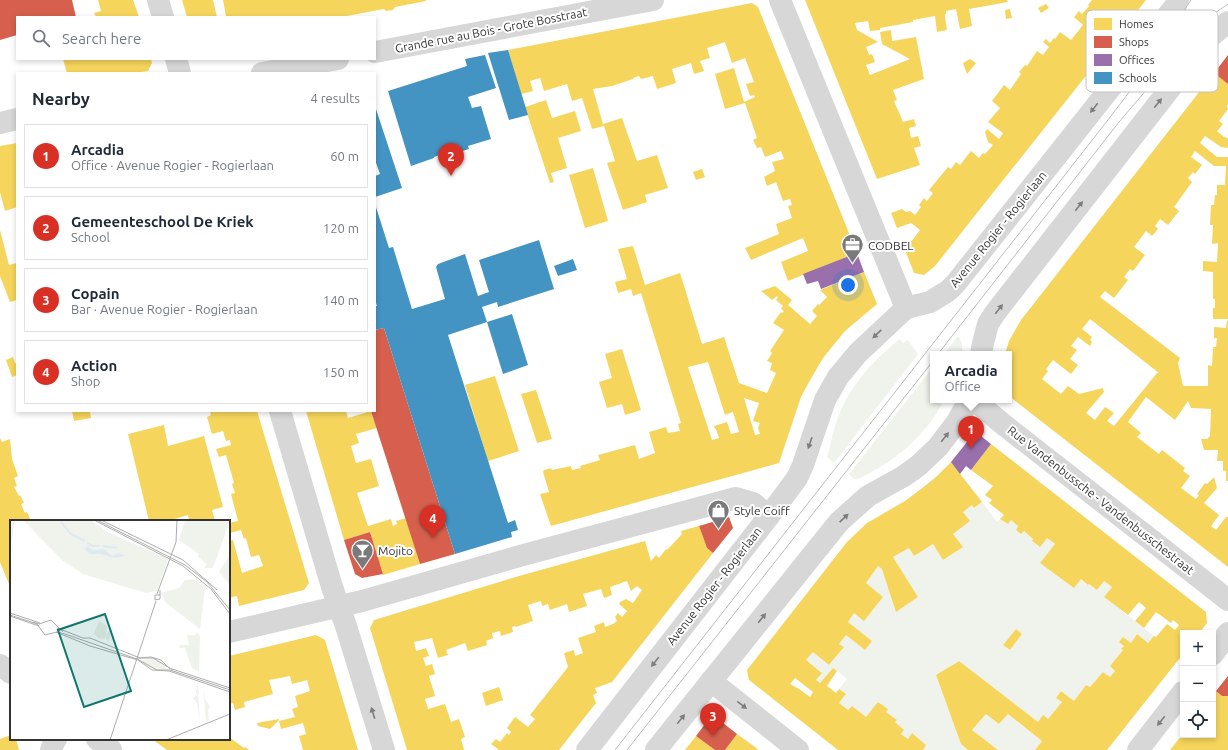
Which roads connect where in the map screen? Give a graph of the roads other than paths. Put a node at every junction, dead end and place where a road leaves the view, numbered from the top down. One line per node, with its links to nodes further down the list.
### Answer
1 (158, 0): 6 (street)
2 (653, 0): 9 (street, Grande rue au Bois - Grote Bosstraat)
3 (780, 0): 18 (street)
4 (1178, 0): 5 (street, Avenue Rogier - Rogierlaan, one-way to 5)
5 (1172, 10)
6 (163, 16)
7 (1228, 22): 8 (street, one-way to 7)
8 (1218, 30)
9 (376, 52)
10 (176, 60): 12 (street)
11 (333, 60): 13 (street)
12 (180, 72)
13 (267, 72)
14 (1107, 92): 18 (street, Avenue Rogier - Rogierlaan, one-way to 18)
15 (1167, 92): 19 (street, one-way to 15)
16 (16, 119): 17 (street)
17 (0, 123)
18 (906, 308): 23 (street, Avenue Rogier - Rogierlaan, one-way to 23)
19 (982, 351)
20 (967, 403): 31 (street, one-way to 20)
21 (978, 403): 24 (street, Rue Vandenbussche - Vandenbusschestraat)
22 (280, 412): 25 (street)
23 (769, 516): 25 (street); 38 (street, Avenue Rogier - Rogierlaan, one-way to 38)
24 (1228, 600)
25 (339, 606): 26 (street); 37 (street, one-way to 25)
26 (230, 632)
27 (1228, 633): 28 (street)
28 (1216, 650)
29 (0, 665): 30 (street)
30 (10, 672)
31 (711, 681): 39 (street, one-way to 31); 40 (street, one-way to 40)
32 (1180, 696): 41 (street, one-way to 41)
33 (55, 740): 35 (street)
34 (97, 740): 36 (street)
35 (51, 750)
36 (111, 750)
37 (384, 750)
38 (587, 750)
39 (656, 750)
40 (798, 750)
41 (1138, 750)

